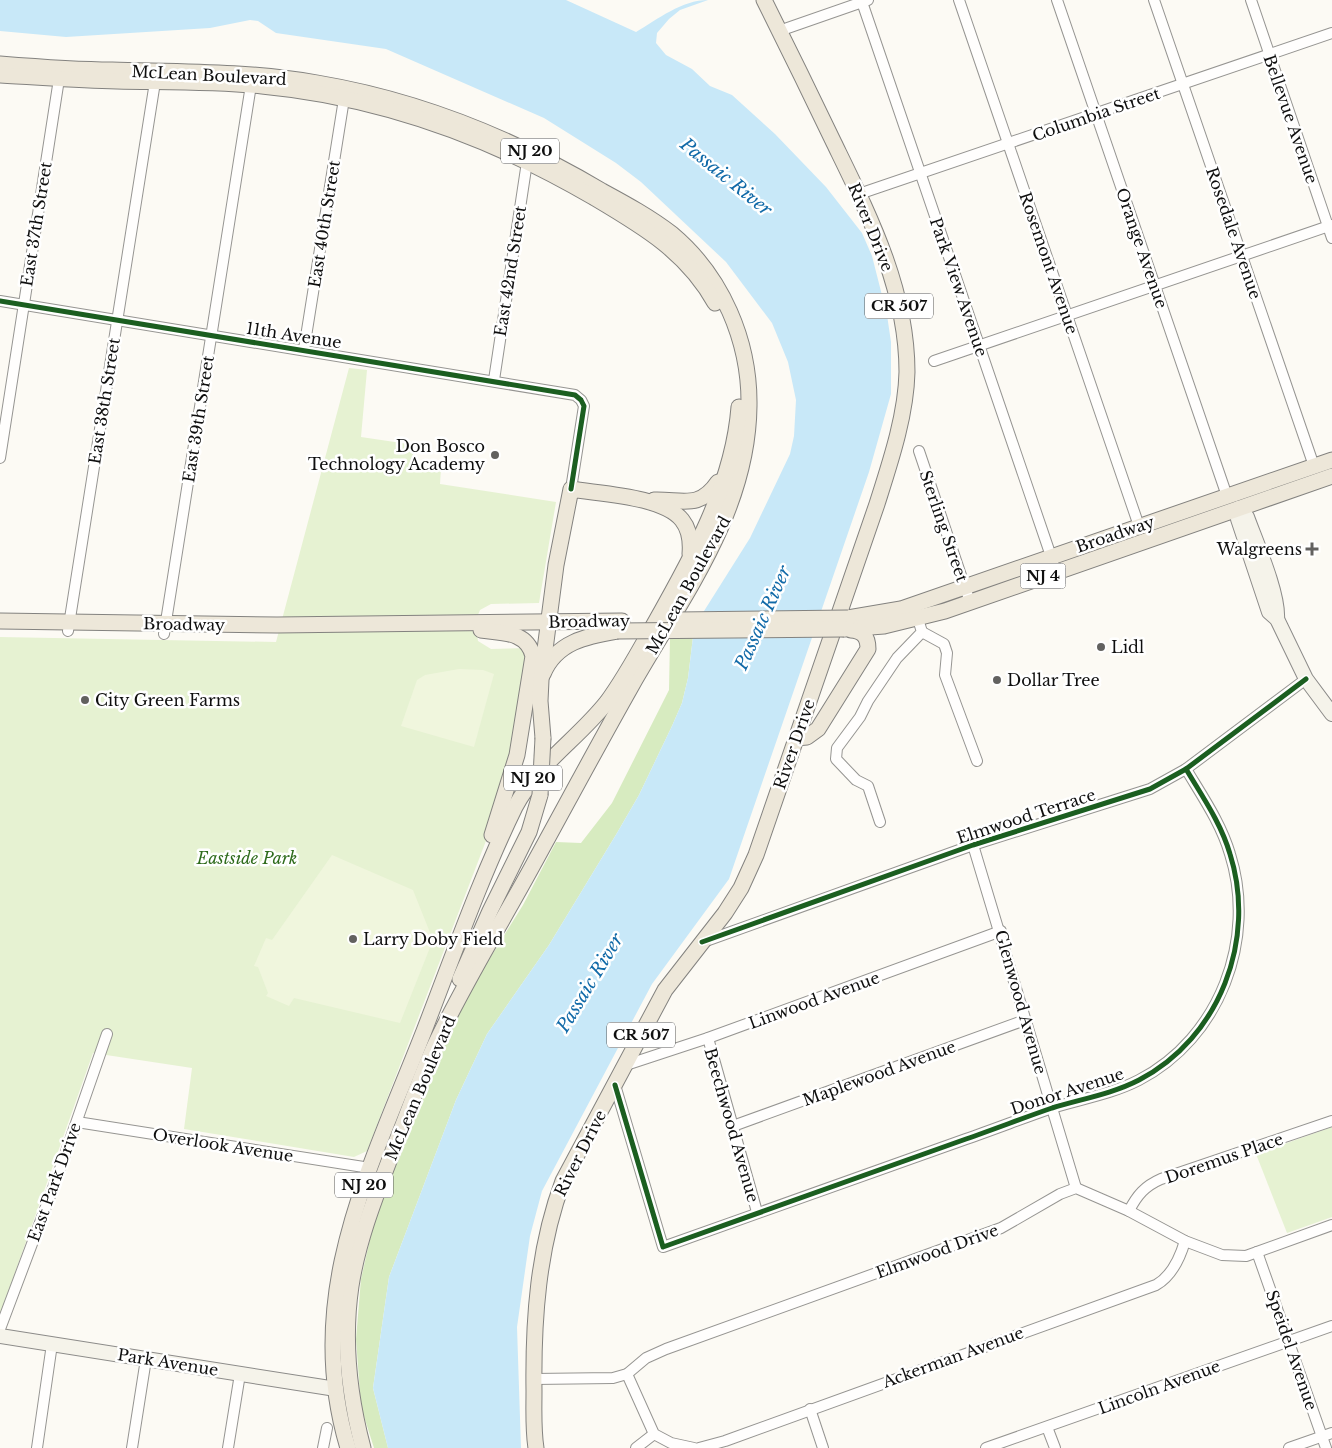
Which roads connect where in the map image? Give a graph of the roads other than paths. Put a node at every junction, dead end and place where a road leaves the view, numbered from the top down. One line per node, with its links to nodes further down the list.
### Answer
1 (764, 0): 7 (main road, CR 507)
2 (959, 0): 18 (street, Rosemont Avenue)
3 (1057, 0): 17 (street, Orange Avenue)
4 (1154, 0): 14 (street, Rosedale Avenue)
5 (1251, 0): 9 (street, Bellevue Avenue)
6 (865, 1): 7 (street); 20 (street, Park View Avenue)
7 (777, 26): 21 (main road, River Drive / CR 507)
8 (1332, 32): 9 (street, Columbia Street)
9 (1269, 54): 14 (street, Columbia Street); 22 (street, Bellevue Avenue)
10 (0, 64): 77 (main road, McLean Boulevard / NJ 20)
11 (0, 75): 12 (main road, McLean Boulevard / NJ 20)
12 (59, 79): 13 (main road, McLean Boulevard / NJ 20); 27 (street, East 37th Street)
13 (155, 82): 15 (main road, McLean Boulevard / NJ 20); 29 (street, East 38th Street)
14 (1182, 84): 17 (street, Columbia Street); 24 (street, Rosedale Avenue)
15 (250, 85): 16 (main road, McLean Boulevard / NJ 20); 30 (street, East 39th Street)
16 (344, 99): 19 (main road, McLean Boulevard / NJ 20); 32 (street, East 40th Street)
17 (1096, 114): 18 (street, Columbia Street); 25 (street, Orange Avenue)
18 (1008, 144): 20 (street, Columbia Street); 28 (street, Rosemont Avenue)
19 (527, 162): 34 (street, East 42nd Street); 39 (main road, McLean Boulevard / NJ 20)
20 (920, 174): 21 (street, Columbia Street); 31 (street, Park View Avenue)
21 (859, 194): 66 (main road, River Drive / CR 507)
22 (1330, 226): 23 (street, Bellevue Avenue); 24 (street)
23 (1332, 238)
24 (1242, 256): 25 (street); 40 (street, Rosedale Avenue)
25 (1155, 286): 28 (street); 43 (street, Orange Avenue)
26 (0, 301): 27 (street, 11th Avenue)
27 (24, 305): 29 (street, 11th Avenue); 35 (street, East 37th Street)
28 (1067, 316): 31 (street); 46 (street, Rosemont Avenue)
29 (117, 320): 30 (street, 11th Avenue); 58 (street, East 38th Street)
30 (211, 335): 32 (street, 11th Avenue); 60 (street, East 39th Street)
31 (979, 346): 33 (street); 47 (street, Park View Avenue)
32 (304, 350): 34 (street, 11th Avenue)
33 (934, 361)
34 (494, 380): 42 (street, 11th Avenue)
35 (1, 443): 37 (street, East 37th Street)
36 (919, 451): 51 (street, Sterling Street)
37 (0, 458)
38 (1332, 460): 40 (main road, Broadway / NJ 4)
39 (729, 464): 44 (main road); 48 (main road, McLean Boulevard / NJ 20)
40 (1314, 466): 43 (main road, Broadway / NJ 4)
41 (1332, 476): 45 (main road, Broadway / NJ 4)
42 (571, 489): 44 (main road); 50 (main road)
43 (1227, 496): 45 (street); 46 (main road, Broadway / NJ 4)
44 (642, 500): 48 (main road)
45 (1239, 508): 49 (main road, Broadway / NJ 4); 63 (street)
46 (1139, 526): 47 (main road, Broadway / NJ 4)
47 (1051, 556): 49 (street, Park View Avenue); 51 (main road, Broadway / NJ 4)
48 (690, 558): 72 (main road, McLean Boulevard / NJ 20)
49 (1056, 571): 52 (main road, Broadway / NJ 4)
50 (554, 581): 57 (main road); 59 (main road)
51 (965, 587): 52 (street, Sterling Street); 54 (main road, Broadway / NJ 4)
52 (970, 602): 55 (main road, Broadway / NJ 4)
53 (0, 621): 58 (main road, Broadway)
54 (846, 624): 55 (main road, Broadway / NJ 4); 57 (main road, Broadway / NJ 4, bridge); 62 (main road)
55 (915, 624): 62 (main road); 67 (street); 69 (street)
56 (481, 626): 59 (main road, Broadway / NJ 4); 60 (main road, Broadway); 72 (main road)
57 (620, 626): 59 (main road, Broadway / NJ 4); 64 (main road)
58 (69, 627): 60 (main road, Broadway); 61 (main road, Broadway)
59 (547, 627): 64 (main road)
60 (165, 629)
61 (0, 630)
62 (865, 654): 66 (main road)
63 (1306, 679): 65 (street); 68 (street, Elmwood Terrace)
64 (541, 680): 77 (main road, bridge)
65 (1332, 714)
66 (796, 738): 73 (main road, River Drive / CR 507)
67 (977, 761)
68 (1186, 769): 70 (street, Elmwood Terrace); 80 (street, Donor Avenue)
69 (880, 822)
70 (973, 845): 71 (street, Glenwood Avenue); 73 (street, Elmwood Terrace)
71 (1000, 931): 74 (street, Glenwood Avenue); 76 (street, Linwood Avenue)
72 (462, 936): 84 (main road, McLean Boulevard / NJ 20)
73 (702, 942): 78 (main road, River Drive / CR 507)
74 (1026, 1020): 80 (street, Glenwood Avenue); 83 (street, Maplewood Avenue)
75 (107, 1034): 82 (street, East Park Drive)
76 (708, 1038): 78 (street, Linwood Avenue); 83 (street, Beechwood Avenue)
77 (435, 1046): 111 (main road, McLean Boulevard / NJ 20)
78 (626, 1065): 79 (main road, River Drive / CR 507)
79 (615, 1085): 87 (street, Donor Avenue); 99 (main road, River Drive / CR 507)
80 (1052, 1108): 85 (street, Glenwood Avenue); 87 (street, Donor Avenue)
81 (1332, 1121): 86 (street, Doremus Place)
82 (76, 1122): 84 (street, Overlook Avenue); 92 (street, East Park Drive)
83 (733, 1126): 87 (street, Beechwood Avenue)
84 (370, 1168): 100 (main road, McLean Boulevard / NJ 20)
85 (1076, 1188): 86 (street); 98 (street, Elmwood Drive)
86 (1129, 1211): 89 (street)
87 (757, 1212)
88 (1332, 1225): 90 (street)
89 (1185, 1241): 90 (street); 101 (street, Ackerman Avenue)
90 (1257, 1252): 94 (street, Speidel Avenue)
91 (1332, 1326): 94 (street, Lincoln Avenue)
92 (0, 1329)
93 (0, 1336): 95 (street, Park Avenue)
94 (1288, 1341): 102 (street, Lincoln Avenue); 105 (street, Speidel Avenue)
95 (52, 1344): 96 (street, Park Avenue); 106 (street)
96 (146, 1359): 97 (street, Park Avenue); 107 (street)
97 (240, 1374): 100 (street, Park Avenue); 108 (street)
98 (627, 1374): 99 (street, Elmwood Drive); 104 (street)
99 (534, 1379): 112 (main road, River Drive / CR 507)
100 (336, 1389): 110 (main road, McLean Boulevard / NJ 20)
101 (810, 1409): 115 (street, Ackerman Avenue); 116 (street)
102 (1048, 1427): 117 (street, Lincoln Avenue); 118 (street)
103 (326, 1428): 109 (street)
104 (654, 1434): 113 (street); 114 (street)
105 (1327, 1434): 119 (street); 120 (street, Speidel Avenue)
106 (37, 1448)
107 (132, 1448)
108 (228, 1448)
109 (324, 1448)
110 (348, 1448)
111 (363, 1448)
112 (536, 1448)
113 (636, 1448)
114 (694, 1448)
115 (699, 1448)
116 (823, 1448)
117 (986, 1448)
118 (1055, 1448)
119 (1289, 1448)
120 (1326, 1448)

